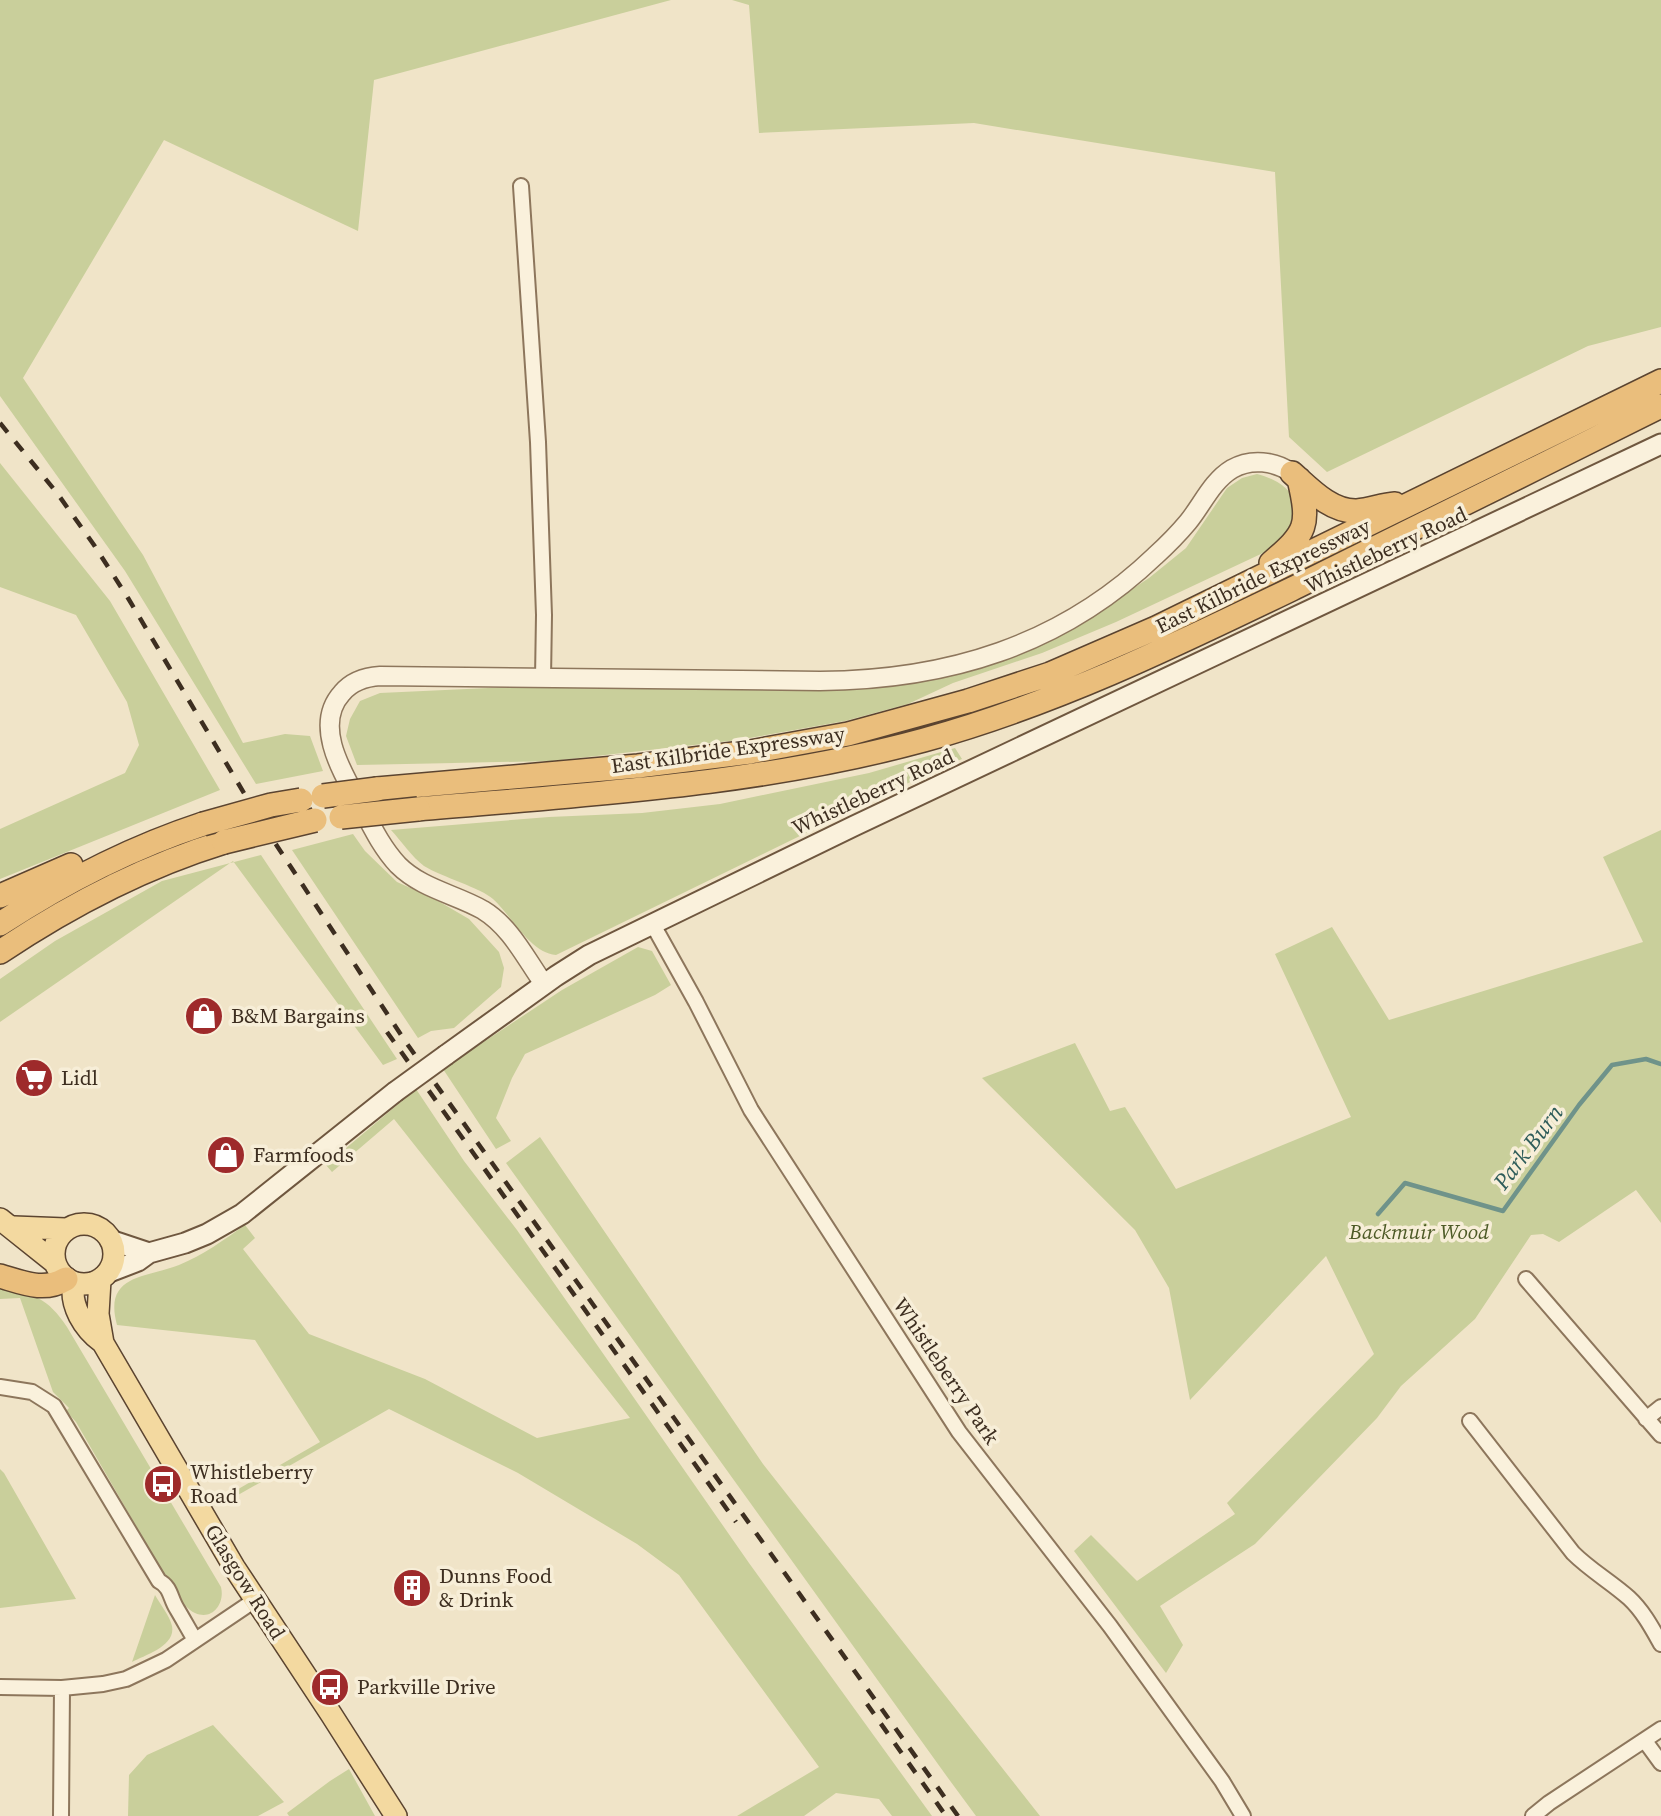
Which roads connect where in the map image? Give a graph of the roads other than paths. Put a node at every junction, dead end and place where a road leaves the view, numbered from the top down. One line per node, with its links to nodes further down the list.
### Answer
1 (521, 186): 8 (street)
2 (1661, 381): 6 (highway, East Kilbride Expressway)
3 (1661, 406): 13 (highway, East Kilbride Expressway, bridge)
4 (1661, 444): 11 (main road, Whistleberry Road)
5 (1296, 476): 6 (highway); 7 (highway); 8 (street)
6 (1410, 505): 7 (highway, East Kilbride Expressway)
7 (1255, 581): 9 (highway, East Kilbride Expressway, bridge)
8 (543, 678): 14 (street)
9 (171, 835): 10 (highway); 12 (highway, East Kilbride Expressway)
10 (0, 896)
11 (652, 923): 14 (main road, Whistleberry Road); 39 (street, Whistleberry Park)
12 (0, 924)
13 (0, 952)
14 (544, 984): 18 (main road, Whistleberry Road, bridge)
15 (7, 1223): 16 (main road); 19 (main road)
16 (66, 1230): 17 (main road); 19 (main road)
17 (110, 1240): 18 (main road); 21 (main road)
18 (149, 1253): 21 (main road, Whistleberry Road)
19 (65, 1275): 20 (highway); 21 (main road); 23 (main road, Glasgow Road)
20 (0, 1276)
21 (104, 1276): 23 (main road)
22 (1526, 1279): 26 (street)
23 (103, 1343): 29 (main road, Glasgow Road)
24 (0, 1387): 30 (street)
25 (1661, 1407): 26 (street)
26 (1646, 1419): 28 (street)
27 (1470, 1421): 31 (street)
28 (1661, 1435)
29 (255, 1600): 30 (street); 38 (main road, Glasgow Road)
30 (195, 1640): 33 (street)
31 (1661, 1644)
32 (0, 1687): 33 (street)
33 (61, 1688): 37 (street)
34 (1661, 1729): 35 (street)
35 (1645, 1741): 36 (street); 40 (street)
36 (1661, 1763)
37 (61, 1816)
38 (396, 1816)
39 (1243, 1816)
40 (1533, 1816)

